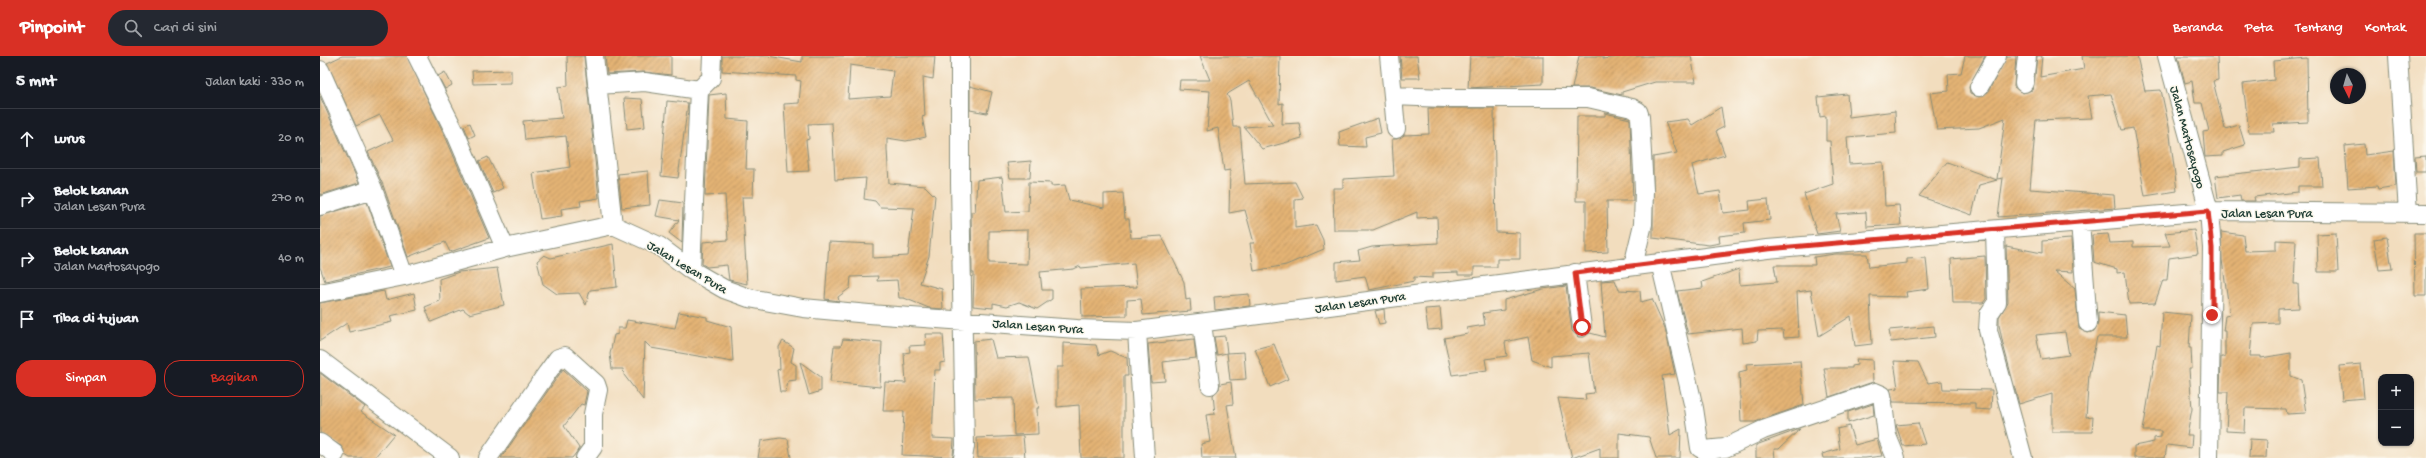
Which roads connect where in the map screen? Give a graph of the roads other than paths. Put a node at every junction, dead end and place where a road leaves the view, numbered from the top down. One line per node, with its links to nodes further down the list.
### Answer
1 (417, 56): 25 (street)
2 (594, 56): 12 (street)
3 (712, 56): 14 (street)
4 (960, 56): 32 (street)
5 (1389, 56): 15 (street)
6 (1998, 56): 13 (street)
7 (2027, 56): 11 (street)
8 (2167, 56): 19 (street, Jalan Martosayogo)
9 (2398, 56): 20 (street)
10 (320, 70): 17 (street)
11 (2024, 83)
12 (597, 85): 14 (street); 23 (street)
13 (1979, 87)
14 (699, 90): 28 (street)
15 (1393, 96): 16 (street); 27 (street)
16 (1396, 129)
17 (373, 189): 18 (street); 30 (street)
18 (320, 206)
19 (2208, 211): 20 (street, Jalan Lesan Pura); 22 (street, Jalan Lesan Pura); 48 (street, Jalan Martosayogo)
20 (2408, 213): 21 (street, Jalan Lesan Pura)
21 (2426, 213)
22 (2080, 222): 24 (street, Jalan Lesan Pura); 34 (street)
23 (614, 225): 25 (street); 28 (street, Jalan Lesan Pura)
24 (1995, 230): 26 (street, Jalan Lesan Pura); 47 (street)
25 (505, 248): 30 (street)
26 (1660, 262): 27 (street, Jalan Lesan Pura); 46 (street)
27 (1633, 266): 29 (street, Jalan Lesan Pura)
28 (691, 270): 32 (street, Jalan Lesan Pura)
29 (1575, 273): 33 (street, Jalan Lesan Pura); 35 (street)
30 (404, 276): 31 (street)
31 (320, 294)
32 (963, 319): 36 (street, Jalan Lesan Pura); 44 (street)
33 (1202, 322): 36 (street, Jalan Lesan Pura); 38 (street)
34 (2088, 323)
35 (1582, 327)
36 (1137, 330): 45 (street)
37 (320, 360): 41 (street)
38 (1210, 386)
39 (320, 443): 40 (street)
40 (335, 454)
41 (450, 458)
42 (488, 458): 43 (street)
43 (585, 458)
44 (963, 458)
45 (1145, 458)
46 (1896, 458)
47 (2023, 458)
48 (2209, 458)

